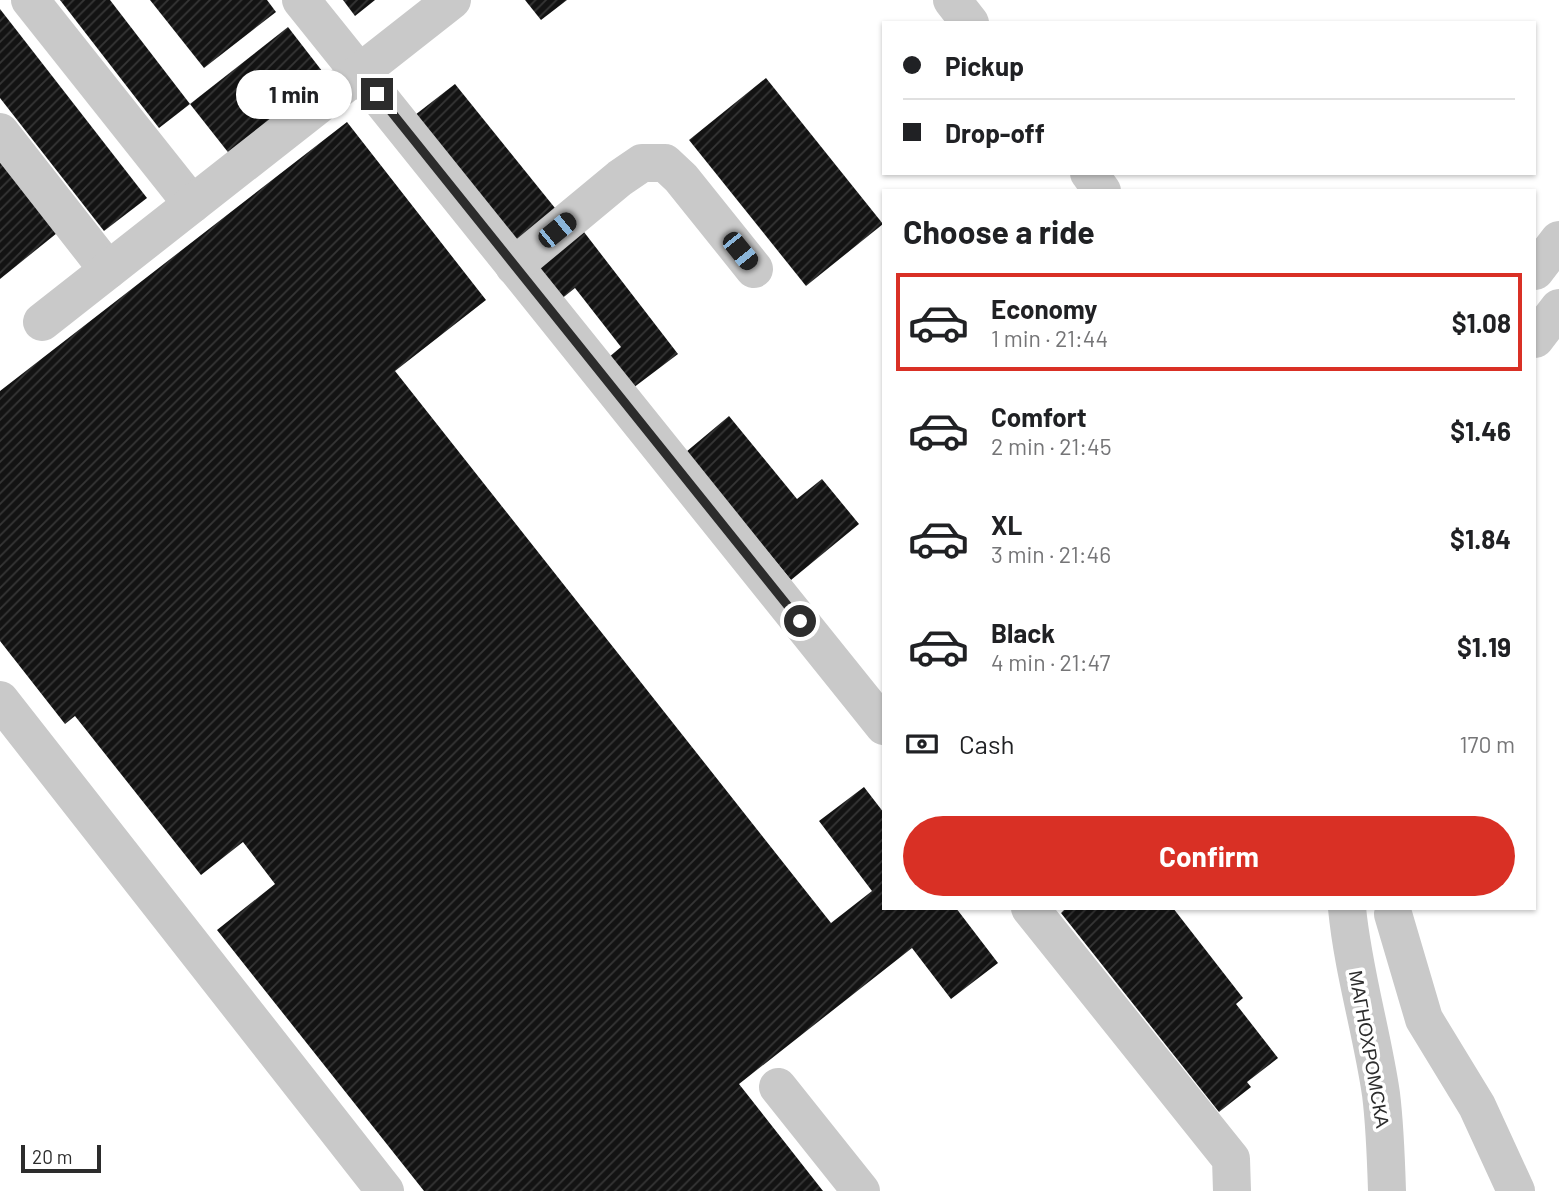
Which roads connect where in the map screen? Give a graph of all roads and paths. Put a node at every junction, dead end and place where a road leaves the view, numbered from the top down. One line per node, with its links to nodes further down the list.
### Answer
1 (30, 0): 10 (street)
2 (301, 0): 6 (street)
3 (452, 0): 6 (street)
4 (952, 0): 5 (street)
5 (968, 21)
6 (359, 72): 10 (street); 12 (street)
7 (0, 132): 14 (street)
8 (1090, 175): 9 (street)
9 (1100, 189)
10 (192, 204): 14 (street)
11 (1559, 240): 15 (street)
12 (514, 265): 13 (street); 20 (street)
13 (754, 269)
14 (108, 270): 17 (street)
15 (1536, 270)
16 (1559, 308): 18 (street)
17 (42, 323)
18 (1536, 338)
19 (0, 700): 25 (street)
20 (882, 724)
21 (1032, 910): 27 (street)
22 (1347, 910): 28 (street, МАГНОХРОМСКА)
23 (1393, 915): 29 (street)
24 (778, 1087): 26 (street)
25 (385, 1191)
26 (861, 1191)
27 (1232, 1191)
28 (1387, 1191)
29 (1516, 1191)

